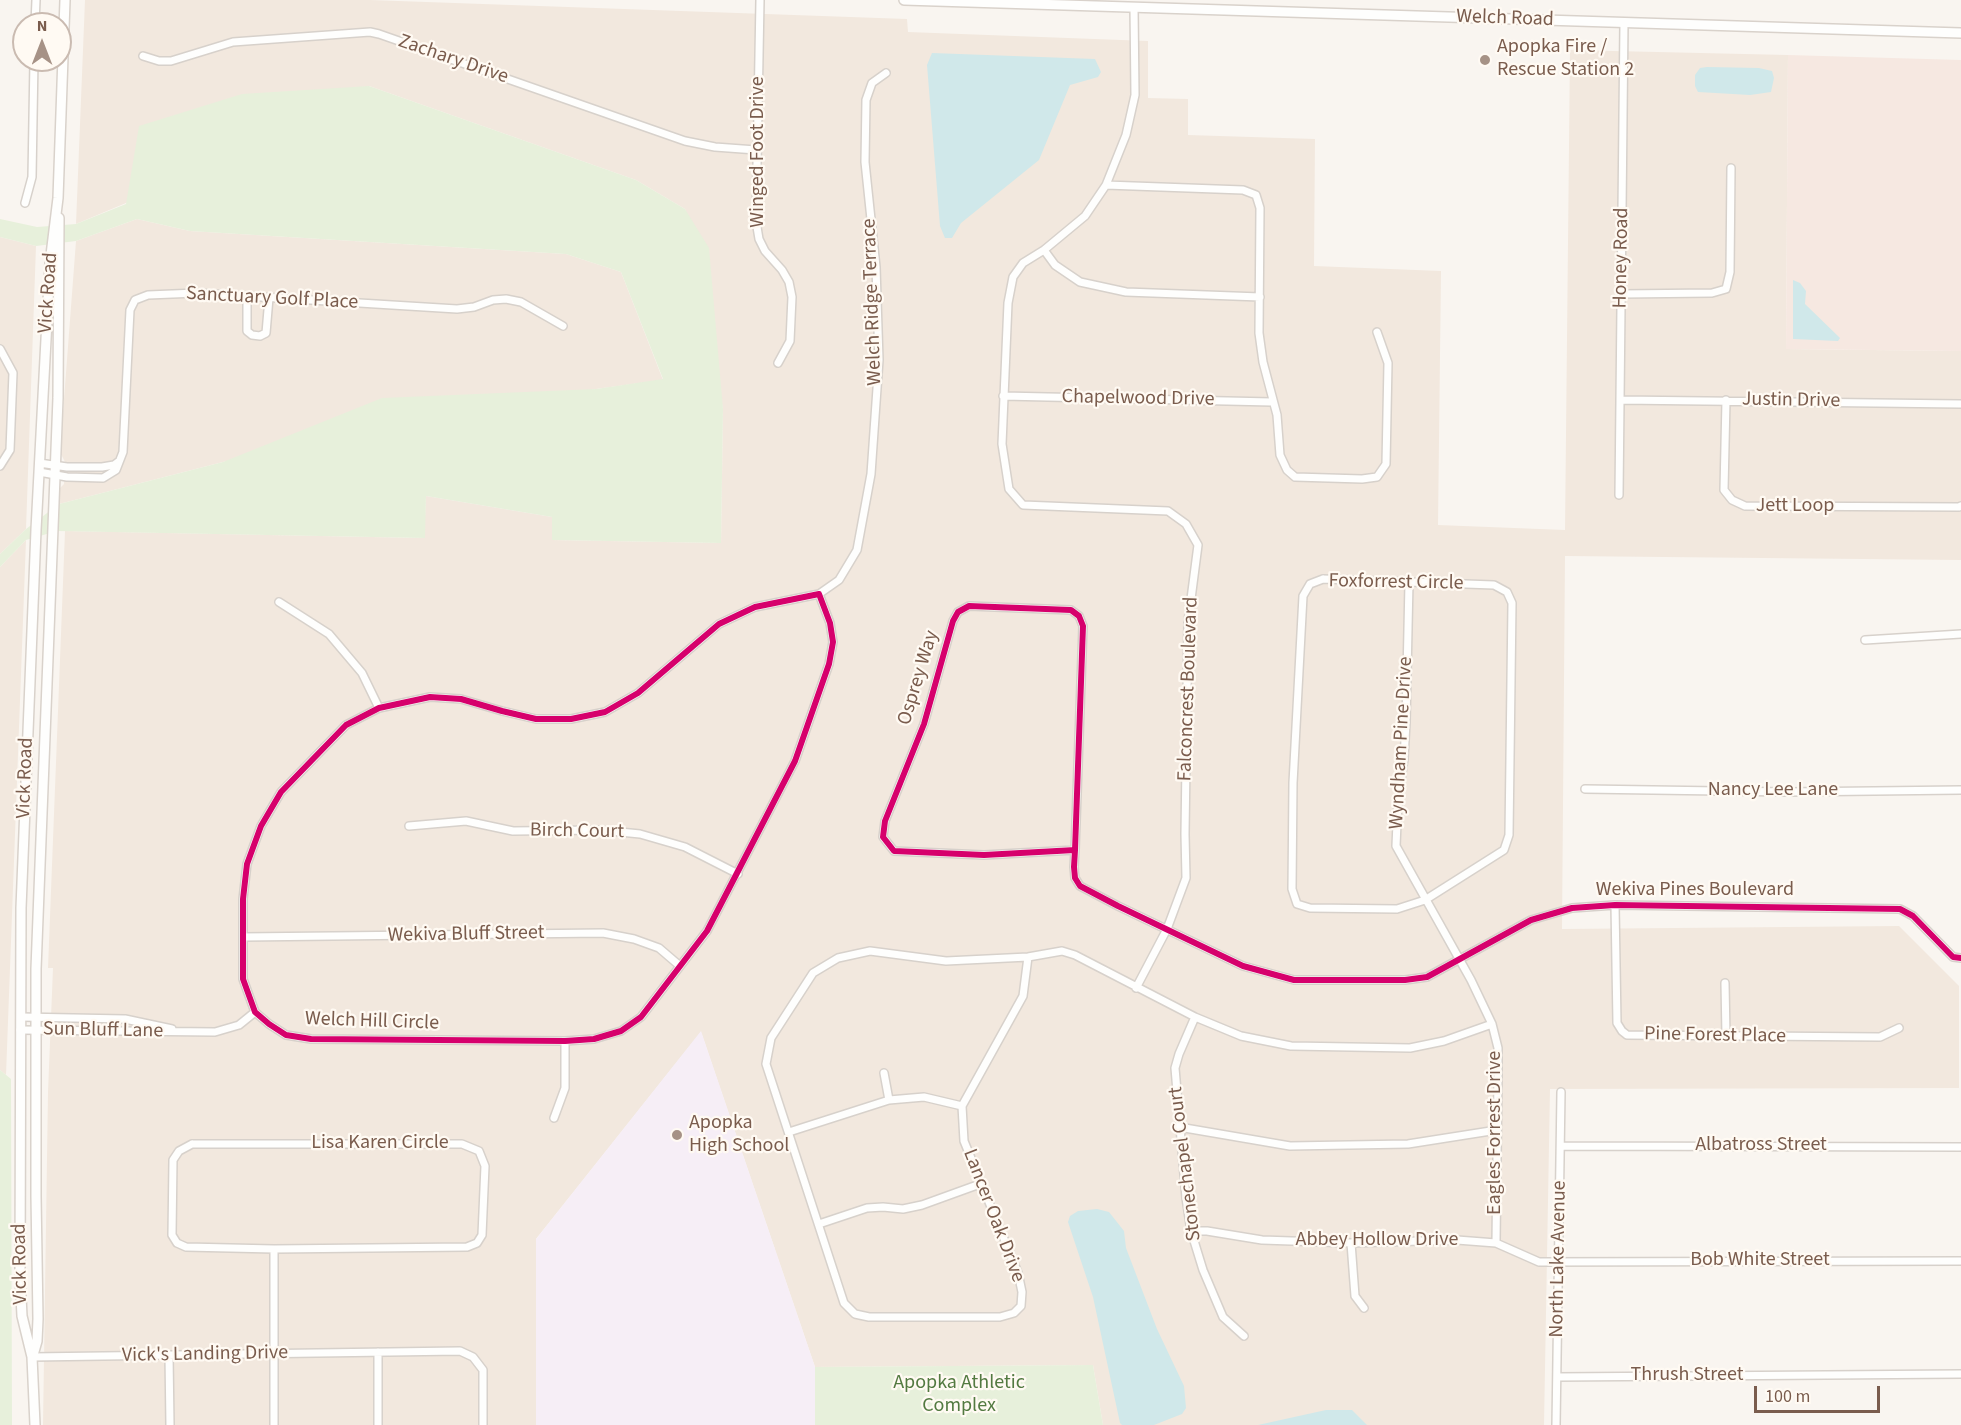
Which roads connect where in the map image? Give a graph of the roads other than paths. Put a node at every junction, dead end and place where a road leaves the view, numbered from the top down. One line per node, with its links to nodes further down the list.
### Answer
1 (65, 0): 13 (street, Vick Road)
2 (760, 0): 10 (street, Winged Foot Drive)
3 (904, 0): 4 (street, Welch Road)
4 (1134, 8): 5 (street, Welch Road); 12 (street, Falconcrest Boulevard)
5 (1624, 22): 6 (street, Welch Road); 16 (street, Honey Road)
6 (1961, 33)
7 (143, 56): 10 (street, Zachary Drive)
8 (34, 72): 14 (street)
9 (886, 74): 38 (street, Welch Ridge Terrace)
10 (756, 150): 23 (street, Winged Foot Drive)
11 (1731, 168): 16 (street)
12 (1106, 185): 15 (street, Falconcrest Boulevard); 18 (street)
13 (58, 198): 31 (street, Vick Road); 33 (street, Vick Road)
14 (25, 203)
15 (1044, 250): 18 (street); 24 (street, Falconcrest Boulevard)
16 (1622, 294): 25 (street, Honey Road)
17 (247, 296): 19 (street, Sanctuary Golf Place); 19 (street); 29 (street, Sanctuary Golf Place)
18 (1260, 297): 27 (street)
19 (269, 298): 20 (street, Sanctuary Golf Place)
20 (564, 326)
21 (1377, 332): 27 (street)
22 (0, 349): 30 (street)
23 (778, 363)
24 (1004, 396): 27 (street, Chapelwood Drive); 51 (street, Falconcrest Boulevard)
25 (1620, 400): 26 (street, Justin Drive); 35 (street, Honey Road)
26 (1726, 400): 28 (street, Justin Drive); 36 (street, Jett Loop)
27 (1272, 402)
28 (1961, 404)
29 (120, 460): 32 (street); 34 (street)
30 (0, 466)
31 (39, 467): 33 (street); 60 (street, Vick Road)
32 (97, 467): 33 (street); 34 (street)
33 (56, 469): 34 (street); 61 (street, Vick Road)
34 (97, 478)
35 (1619, 495)
36 (1961, 506)
37 (1409, 582): 48 (street, Wyndham Pine Drive); 48 (street, Foxforrest Circle); 48 (street, Foxforrest Circle)
38 (819, 594): 42 (street); 47 (street, Welch Hill Circle)
39 (279, 602): 42 (street)
40 (1961, 634): 41 (street)
41 (1865, 640)
42 (379, 708): 52 (street)
43 (1585, 789): 44 (street, Nancy Lee Lane)
44 (1961, 790)
45 (409, 826): 47 (street, Birch Court)
46 (1075, 850): 46 (street, Osprey Way); 50 (street, Osprey Way)
47 (738, 874): 56 (street, Welch Hill Circle)
48 (1425, 900): 55 (street, Wyndham Pine Drive)
49 (1615, 905): 54 (street, Wekiva Pines Boulevard); 55 (street, Wekiva Pines Boulevard); 68 (street, Pine Forest Place)
50 (1118, 906): 51 (street, Wekiva Pines Boulevard)
51 (1167, 929): 55 (street, Wekiva Pines Boulevard); 58 (street, Falconcrest Boulevard)
52 (243, 937): 56 (street, Wekiva Bluff Street); 59 (street)
53 (1028, 957): 58 (street, Lancer Oak Drive); 73 (street); 77 (street, Lancer Oak Drive)
54 (1961, 958)
55 (1459, 960): 63 (street, Eagles Forrest Drive)
56 (680, 966): 69 (street, Welch Hill Circle)
57 (1725, 983): 68 (street)
58 (1136, 988): 62 (street, Lancer Oak Drive)
59 (255, 1012): 67 (street, Sun Bluff Lane); 69 (street, Welch Hill Circle)
60 (21, 1017): 61 (street, Sun Bluff Lane); 65 (street, Vick Road)
61 (35, 1017): 66 (street, Vick Road); 67 (street, Sun Bluff Lane)
62 (1196, 1017): 63 (street, Lancer Oak Drive); 75 (street, Stonechapel Court)
63 (1492, 1024): 76 (street, Eagles Forrest Drive)
64 (1899, 1028): 68 (street, Pine Forest Place)
65 (20, 1029): 66 (street, Sun Bluff Lane); 93 (street, Vick Road)
66 (35, 1030): 67 (street, Sun Bluff Lane); 93 (street, Vick Road)
67 (186, 1031)
68 (1726, 1036)
69 (565, 1041): 74 (street)
70 (885, 1073): 72 (street)
71 (1562, 1092): 78 (street, North Lake Avenue)
72 (889, 1100): 73 (street); 77 (street)
73 (962, 1106): 80 (street, Lancer Oak Drive)
74 (554, 1118)
75 (1179, 1127): 76 (street); 82 (street, Stonechapel Court)
76 (1497, 1130): 83 (street, Eagles Forrest Drive)
77 (789, 1132): 81 (street, Lancer Oak Drive)
78 (1561, 1146): 79 (street, Albatross Street); 86 (street, North Lake Avenue)
79 (1961, 1147)
80 (980, 1184): 81 (street); 81 (street, Lancer Oak Drive)
81 (819, 1224)
82 (1191, 1232): 84 (street, Abbey Hollow Drive); 89 (street, Stonechapel Court)
83 (1496, 1242): 84 (street, Abbey Hollow Drive); 86 (street, Abbey Hollow Drive)
84 (1351, 1243): 88 (street)
85 (274, 1249): 85 (street, Lisa Karen Circle); 91 (street)
86 (1559, 1261): 87 (street, Bob White Street); 95 (street, North Lake Avenue)
87 (1961, 1261)
88 (1364, 1308)
89 (1244, 1336)
90 (378, 1352): 91 (street, Vick's Landing Drive); 99 (street); 100 (street, Vick's Landing Drive)
91 (274, 1354): 92 (street, Vick's Landing Drive); 98 (street)
92 (169, 1355): 93 (street, Vick's Landing Drive); 97 (street)
93 (32, 1357): 96 (street, Vick Road)
94 (1961, 1374): 95 (street, Thrush Street)
95 (1557, 1377): 101 (street, North Lake Avenue)
96 (35, 1425)
97 (170, 1425)
98 (274, 1425)
99 (378, 1425)
100 (483, 1425)
101 (1556, 1425)

